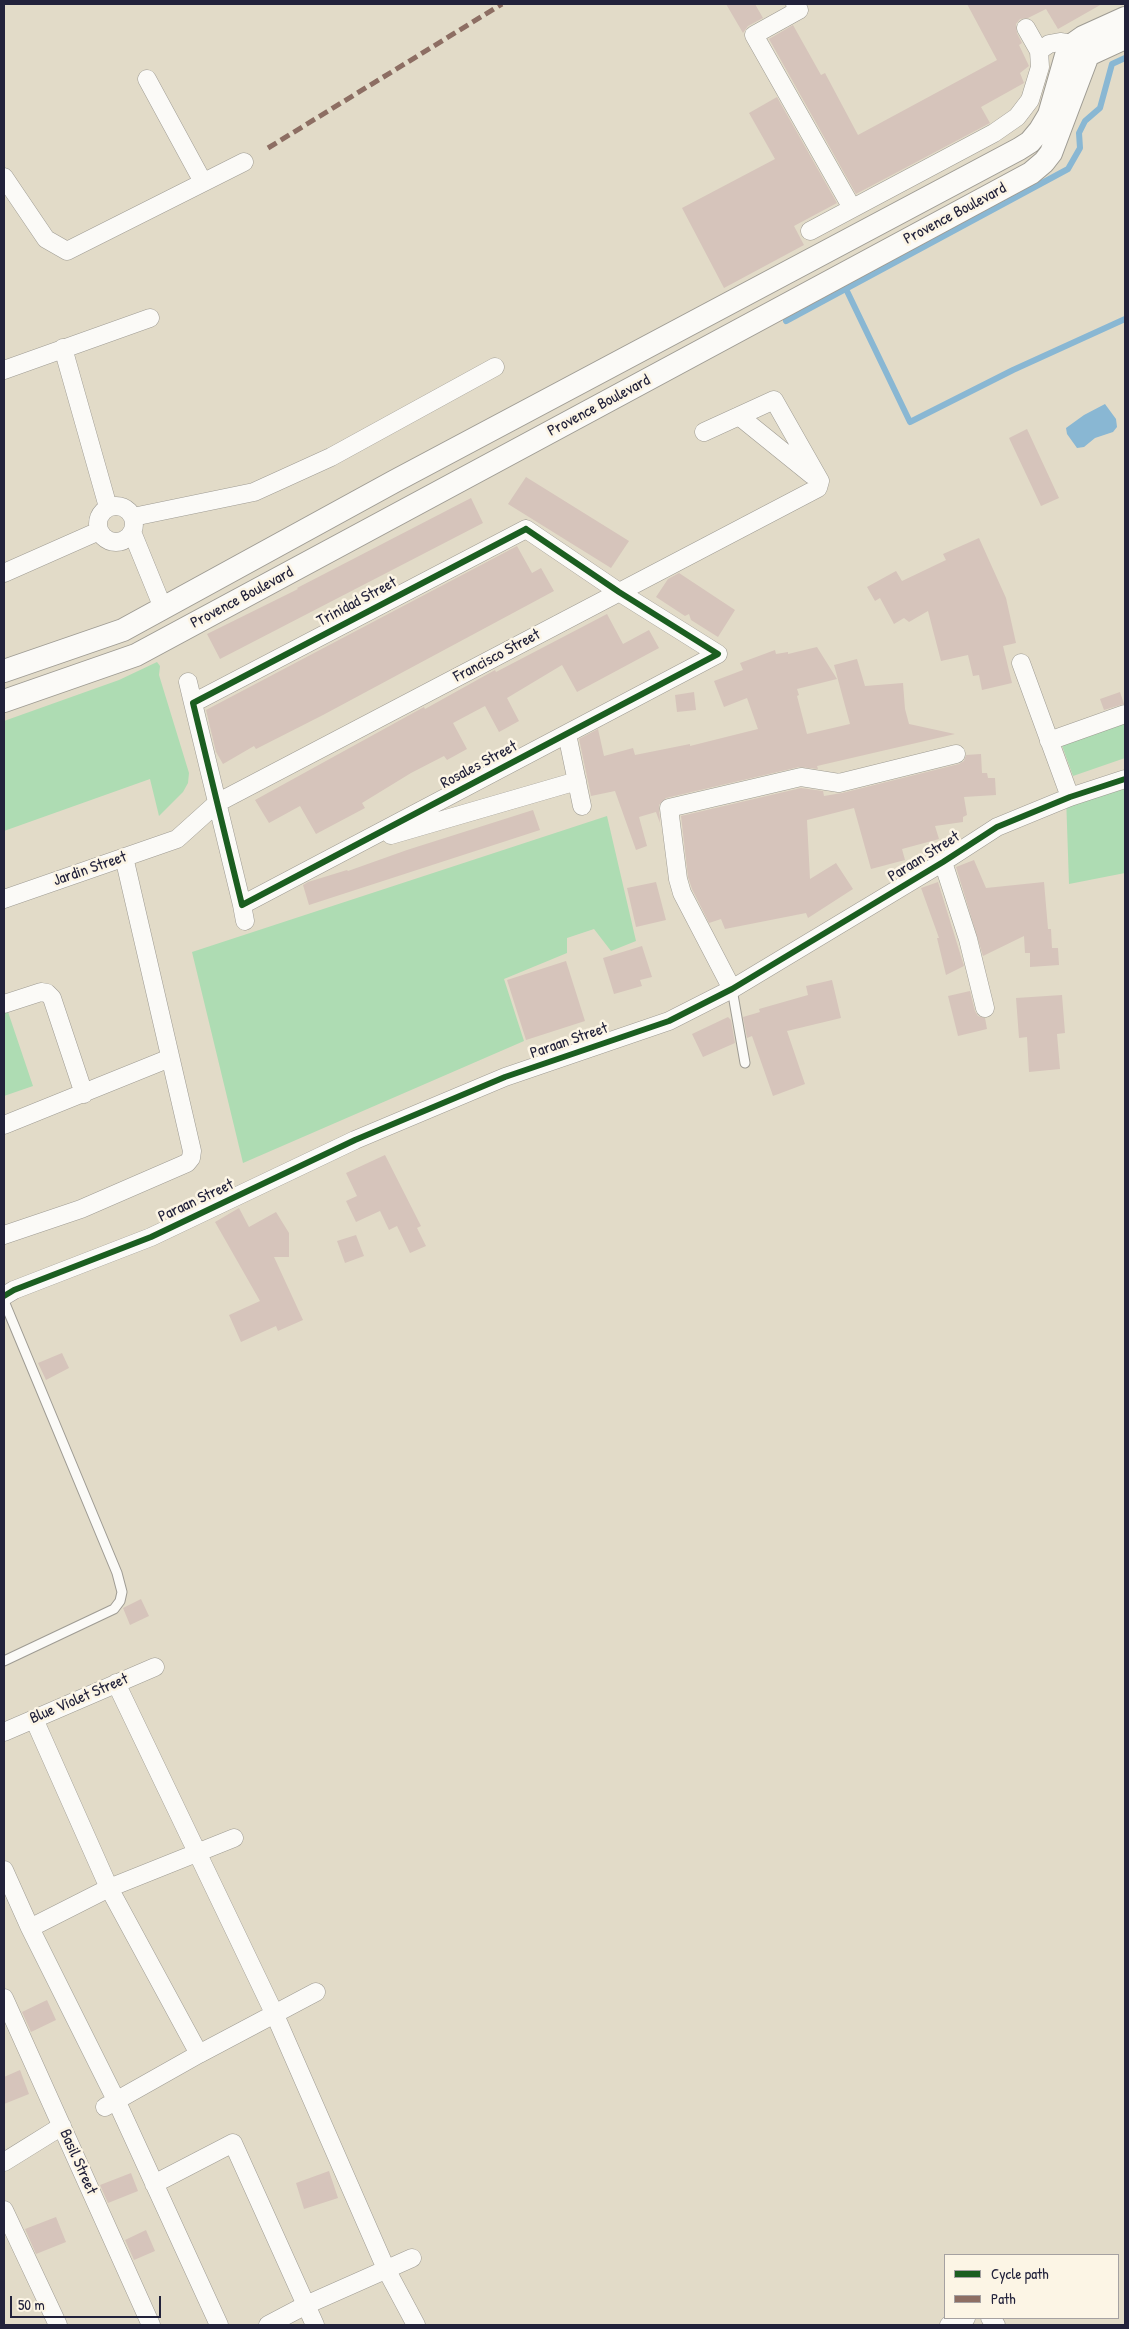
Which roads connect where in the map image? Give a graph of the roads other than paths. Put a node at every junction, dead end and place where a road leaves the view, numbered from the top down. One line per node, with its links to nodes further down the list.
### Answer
1 (795, 4): 11 (street)
2 (1125, 18): 5 (street)
3 (1026, 28): 6 (street)
4 (1125, 38): 27 (street, Provence Boulevard)
5 (1073, 44): 6 (street); 25 (street, Provence Boulevard)
6 (1040, 51): 11 (street)
7 (147, 79): 10 (street)
8 (244, 162): 10 (street)
9 (4, 177): 10 (street)
10 (203, 182)
11 (852, 208): 12 (street)
12 (810, 231)
13 (150, 318): 14 (street)
14 (63, 348): 16 (street); 20 (street)
15 (495, 367): 21 (street)
16 (4, 370)
17 (738, 416): 18 (street); 19 (street); 19 (street)
18 (704, 432)
19 (820, 480): 24 (street, Francisco Street)
20 (108, 506): 21 (street); 22 (street)
21 (133, 525): 22 (street); 25 (street)
22 (99, 531): 23 (street)
23 (4, 573)
24 (619, 592): 32 (street, Trinidad Street); 34 (street, Rosales Street); 40 (street, Francisco Street)
25 (163, 608): 26 (street, Provence Boulevard)
26 (123, 630): 27 (street); 29 (street, Provence Boulevard)
27 (136, 655): 31 (street, Provence Boulevard)
28 (1021, 663): 35 (street)
29 (4, 671)
30 (188, 682): 32 (street)
31 (4, 701)
32 (193, 703): 40 (street)
33 (1125, 714): 35 (street)
34 (567, 734): 38 (street); 43 (street, Rosales Street)
35 (1049, 741): 39 (street)
36 (956, 754): 47 (street)
37 (1125, 779): 39 (street, Paraan Street)
38 (577, 781): 41 (street); 43 (street)
39 (1070, 797): 45 (street, Paraan Street)
40 (217, 803): 42 (street, Francisco Street); 43 (street, Rosales Street)
41 (582, 806)
42 (177, 839): 44 (street, Jardin Street)
43 (354, 846)
44 (124, 857): 46 (street, Jardin Street); 50 (street)
45 (943, 862): 47 (street, Paraan Street); 49 (street)
46 (4, 899)
47 (732, 989): 51 (lane); 55 (street, Paraan Street)
48 (4, 1004): 52 (street)
49 (985, 1008)
50 (170, 1058): 52 (street); 54 (street)
51 (745, 1064)
52 (84, 1094): 53 (street)
53 (4, 1125)
54 (4, 1235)
55 (4, 1296)
56 (4, 1301): 57 (lane)
57 (4, 1661)
58 (155, 1667): 59 (street, Blue Violet Street)
59 (116, 1683): 60 (street, Blue Violet Street); 63 (street)
60 (34, 1719): 61 (street, Blue Violet Street); 65 (street)
61 (4, 1732)
62 (234, 1838): 63 (street)
63 (197, 1851): 65 (street); 69 (street)
64 (4, 1870): 66 (street)
65 (109, 1888): 66 (street); 70 (street)
66 (30, 1928): 71 (street)
67 (316, 1992): 69 (street)
68 (4, 1998): 72 (street, Basil Street)
69 (275, 2015): 70 (street); 77 (street)
70 (198, 2054): 71 (street)
71 (110, 2103): 74 (street)
72 (62, 2126): 73 (street); 81 (street, Basil Street)
73 (4, 2162)
74 (154, 2184): 78 (street); 82 (street)
75 (4, 2210): 80 (street)
76 (412, 2258): 77 (street)
77 (386, 2269): 78 (street); 85 (street)
78 (306, 2305): 83 (street); 84 (street)
79 (964, 2319): 86 (street)
80 (58, 2325)
81 (151, 2325)
82 (219, 2325)
83 (268, 2325)
84 (316, 2325)
85 (416, 2325)
86 (949, 2325)

